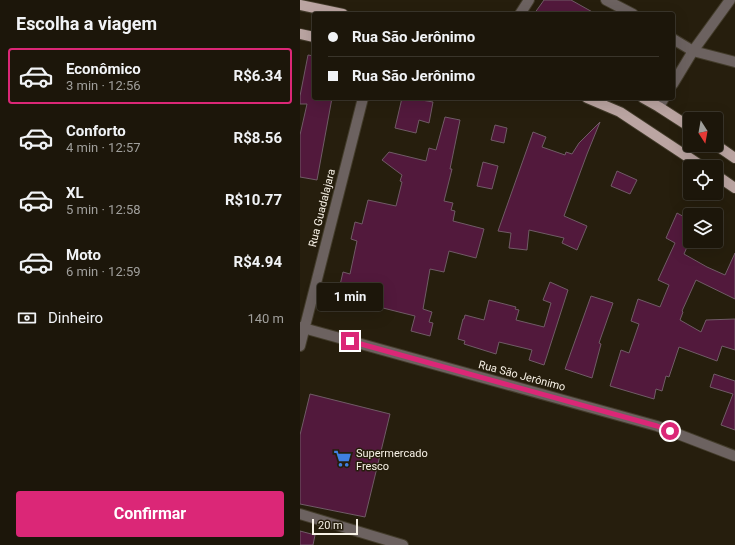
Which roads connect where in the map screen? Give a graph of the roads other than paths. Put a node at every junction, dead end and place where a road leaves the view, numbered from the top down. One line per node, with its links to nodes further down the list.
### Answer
1 (530, 0): 6 (street)
2 (606, 0): 7 (street)
3 (730, 0): 11 (street)
4 (300, 5): 5 (main road)
5 (333, 12)
6 (521, 12)
7 (629, 12)
8 (300, 34): 9 (main road)
9 (312, 37)
10 (675, 40): 11 (street)
11 (693, 51): 12 (street); 13 (street)
12 (735, 62)
13 (675, 81)
14 (362, 100): 23 (street, Rua Guadalajara)
15 (591, 100): 20 (main road)
16 (662, 102): 17 (main road)
17 (683, 121)
18 (723, 150): 19 (main road)
19 (735, 158)
20 (693, 160)
21 (723, 180): 22 (main road)
22 (735, 188)
23 (302, 328): 24 (street, Rua Guadalajara); 25 (street, Rua São Jerônimo)
24 (300, 346)
25 (735, 456)
26 (300, 514): 27 (street)
27 (403, 545)

